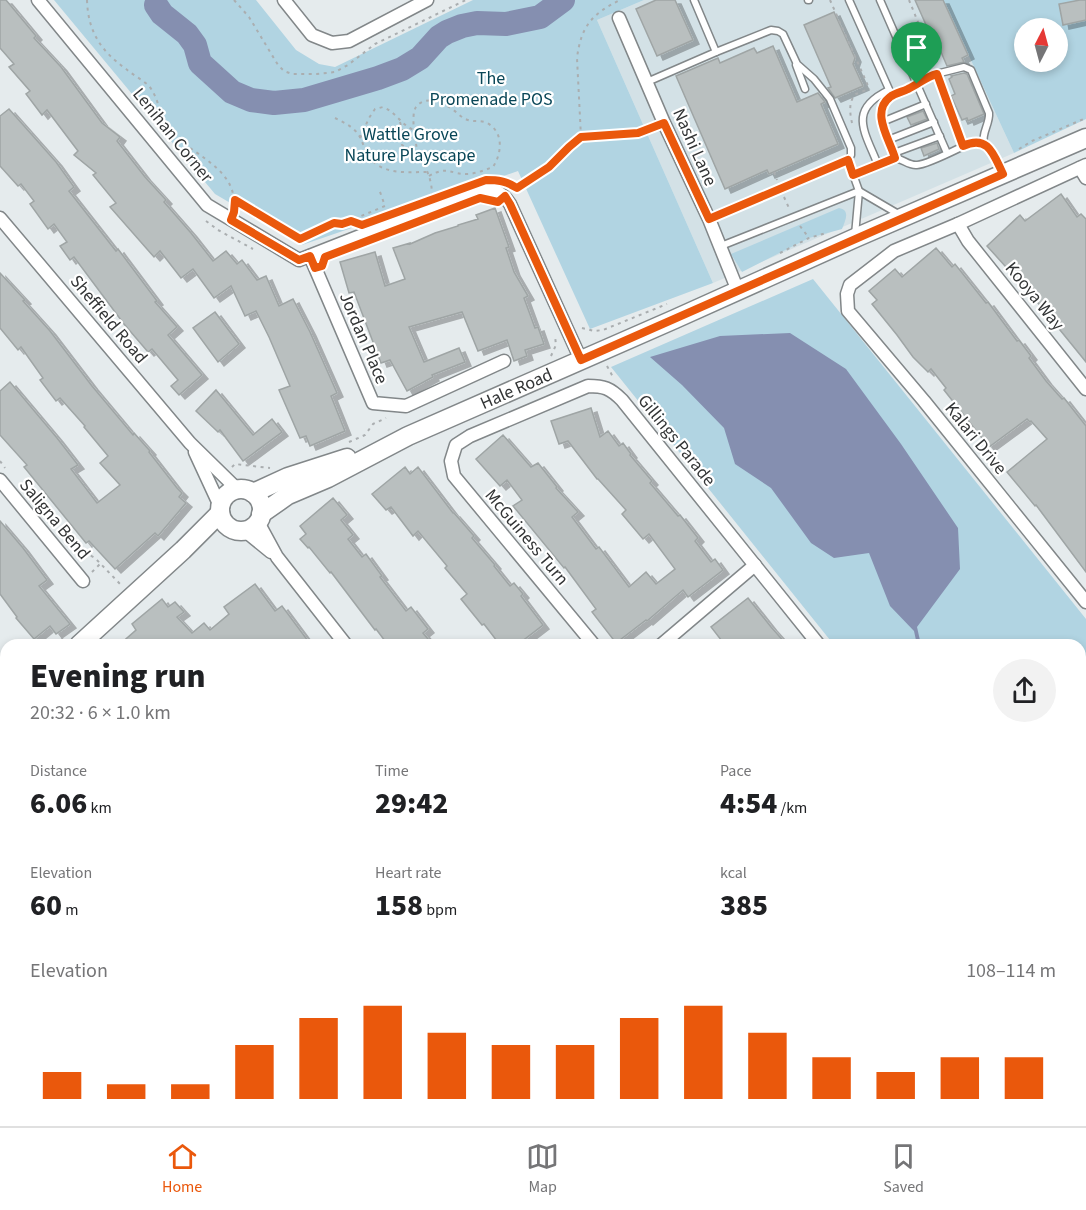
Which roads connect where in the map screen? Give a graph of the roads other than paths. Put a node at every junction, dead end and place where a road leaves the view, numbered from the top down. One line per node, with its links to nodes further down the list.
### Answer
1 (38, 0): 35 (street, Lenihan Corner)
2 (284, 0): 3 (street)
3 (427, 0)
4 (694, 0): 8 (lane)
5 (849, 0): 13 (lane)
6 (880, 0): 11 (lane)
7 (619, 18): 10 (street, Nashi Lane)
8 (716, 52): 9 (lane); 10 (lane)
9 (794, 59): 12 (lane); 23 (lane)
10 (647, 82): 31 (street, Nashi Lane)
11 (917, 84): 13 (lane); 14 (lane); 20 (lane)
12 (805, 89)
13 (890, 93): 15 (lane); 24 (lane)
14 (926, 104): 15 (lane); 16 (lane)
15 (882, 122): 19 (lane)
16 (934, 122): 17 (lane); 19 (lane)
17 (940, 136): 21 (lane); 22 (lane)
18 (1086, 138): 26 (main road, Hale Road)
19 (888, 140): 22 (lane)
20 (984, 144): 21 (lane); 26 (lane)
21 (947, 153): 22 (lane)
22 (894, 156): 24 (lane)
23 (848, 160): 27 (lane); 31 (lane)
24 (878, 165): 27 (lane)
25 (1084, 170): 32 (street)
26 (1003, 174): 29 (main road, Hale Road)
27 (853, 175): 28 (lane)
28 (859, 190): 29 (lane); 33 (lane); 34 (lane)
29 (904, 217): 33 (main road, Hale Road)
30 (0, 218): 41 (street, Sheffield Road)
31 (709, 219): 34 (street, Nashi Lane)
32 (958, 224): 39 (street, Kooya Way); 50 (street, Kalari Drive)
33 (855, 238): 36 (main road, Hale Road)
34 (720, 247): 36 (street, Nashi Lane)
35 (310, 256): 37 (street); 38 (street, Jordan Place)
36 (738, 291): 37 (main road, Hale Road)
37 (581, 360): 40 (main road, Hale Road)
38 (504, 361)
39 (1086, 389)
40 (408, 436): 44 (main road, Hale Road); 46 (main road, Hale Road)
41 (190, 443): 44 (street, Sheffield Road); 45 (street, Sheffield Road)
42 (456, 445): 48 (street, Gillings Parade); 53 (street, McGuiness Turn)
43 (4, 475): 49 (street, Saligna Bend)
44 (245, 491): 45 (main road); 46 (main road)
45 (220, 509): 46 (main road); 47 (main road, Hale Road)
46 (249, 524): 47 (main road, Hale Road); 52 (street)
47 (183, 550): 51 (main road, Hale Road)
48 (755, 565): 54 (street); 55 (street, Gillings Parade)
49 (83, 580)
50 (1086, 602)
51 (86, 639)
52 (341, 639)
53 (589, 639)
54 (668, 639)
55 (814, 639)

